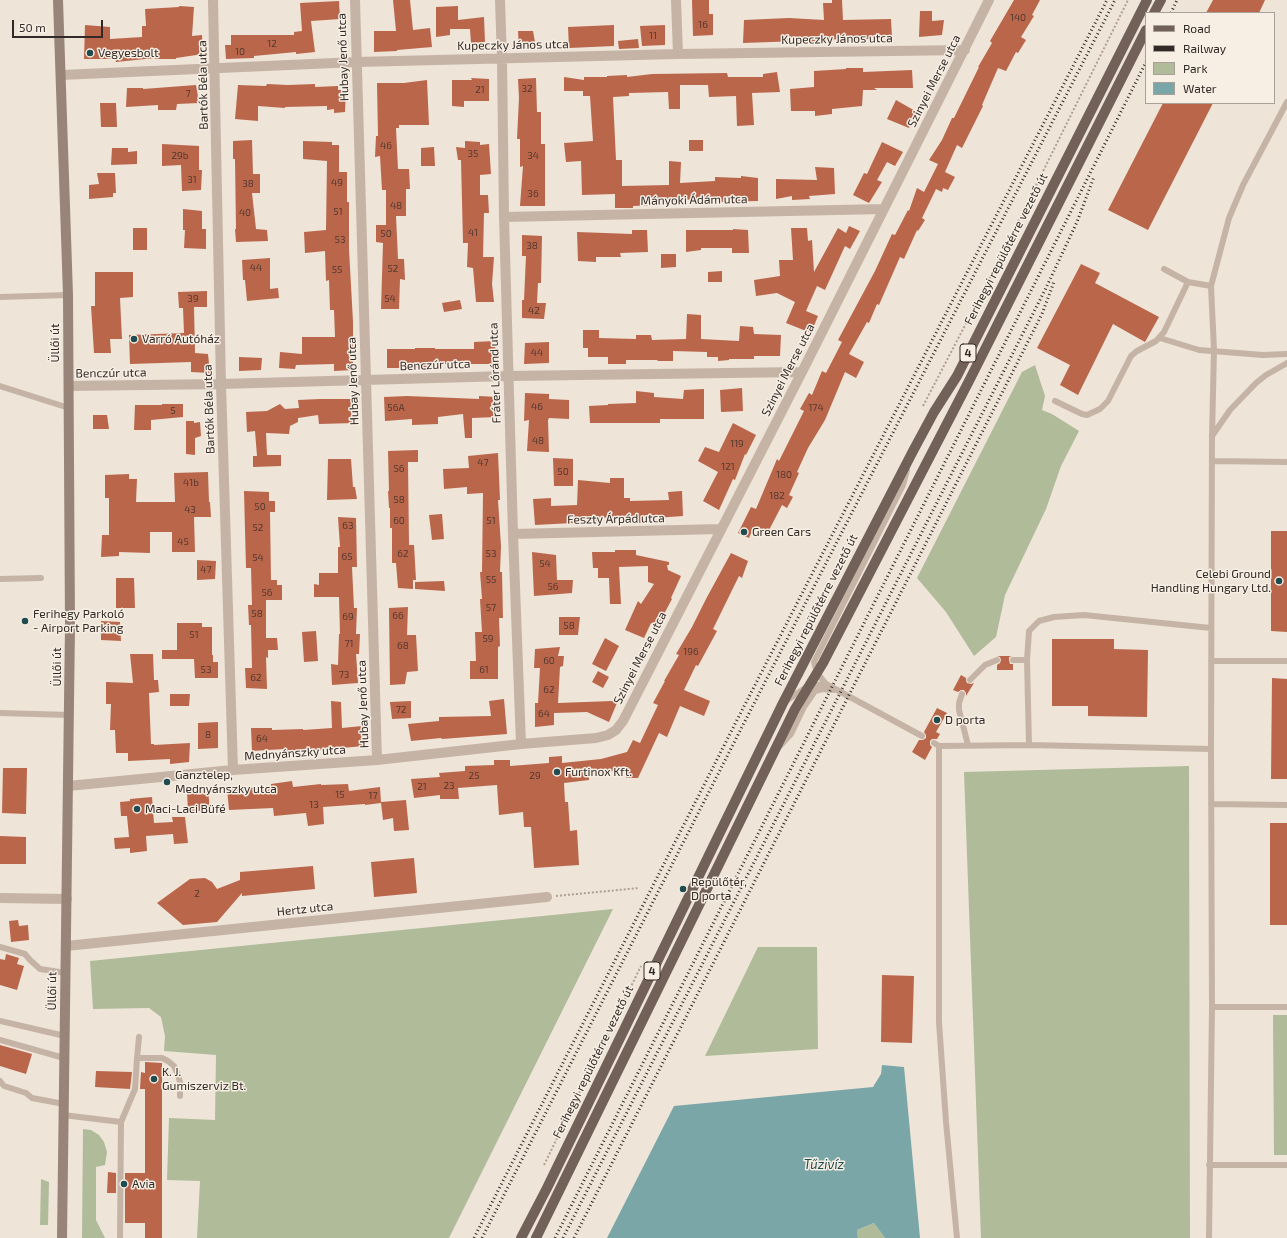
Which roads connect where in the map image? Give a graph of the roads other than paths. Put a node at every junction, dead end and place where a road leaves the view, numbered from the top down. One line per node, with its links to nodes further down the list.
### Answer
1 (58, 0): 16 (main road, Üllői út)
2 (213, 0): 15 (street, Bartók Béla utca)
3 (355, 0): 14 (street, Hubay Jenő utca)
4 (500, 0): 13 (street, Fráter Lóránd utca)
5 (676, 0): 12 (street)
6 (989, 0): 11 (street, Szinyei Merse utca)
7 (1147, 0): 38 (main road, Ferihegyi repülőtérre vezető út / 4)
8 (1161, 0): 9 (main road)
9 (1155, 12)
10 (1145, 32): 51 (main road, 4)
11 (965, 50): 12 (street, Kupeczky János utca); 18 (street, Szinyei Merse utca)
12 (678, 54): 13 (street, Kupeczky János utca)
13 (502, 59): 14 (street, Kupeczky János utca); 19 (street, Fráter Lóránd utca)
14 (356, 62): 15 (street, Kupeczky János utca); 31 (street, Hubay Jenő utca)
15 (215, 68): 16 (street, Kupeczky János utca); 32 (street, Bartók Béla utca)
16 (61, 75): 23 (main road, Üllői út)
17 (1287, 102): 22 (lane)
18 (884, 209): 19 (street, Mányoki Ádám utca); 29 (street, Szinyei Merse utca)
19 (504, 217): 30 (street, Fráter Lóránd utca)
20 (1164, 270): 21 (lane)
21 (1188, 282): 22 (lane); 25 (lane)
22 (1211, 286): 26 (lane)
23 (68, 295): 24 (lane); 34 (main road, Üllői út)
24 (0, 297)
25 (1160, 338): 26 (lane); 35 (lane)
26 (1214, 350): 27 (lane); 37 (lane)
27 (1287, 354)
28 (1287, 363): 37 (lane)
29 (802, 372): 30 (street, Benczúr utca); 41 (street, Szinyei Merse utca)
30 (508, 376): 31 (street, Benczúr utca); 42 (street, Fráter Lóránd utca)
31 (366, 380): 32 (street, Benczúr utca); 67 (street, Hubay Jenő utca)
32 (221, 384): 34 (street, Benczúr utca); 68 (street, Bartók Béla utca)
33 (0, 386): 36 (lane)
34 (69, 386): 36 (main road, Üllői út)
35 (1055, 401)
36 (69, 408): 59 (main road, Üllői út)
37 (1212, 436): 39 (lane)
38 (913, 450): 51 (lane); 57 (main road, Ferihegyi repülőtérre vezető út / 4)
39 (1212, 461): 40 (lane); 45 (lane)
40 (1287, 462)
41 (720, 530): 42 (street, Feszty Árpád utca); 61 (street, Szinyei Merse utca)
42 (513, 534): 62 (street, Fráter Lóránd utca)
43 (0, 578): 44 (lane)
44 (41, 578)
45 (1211, 628): 48 (lane); 49 (lane)
46 (997, 660): 52 (lane)
47 (1013, 660): 48 (lane)
48 (1027, 660): 64 (lane)
49 (1211, 661): 50 (lane); 65 (lane)
50 (1287, 661)
51 (817, 673): 53 (lane); 54 (main road, 4)
52 (970, 680)
53 (826, 684): 54 (lane); 55 (lane)
54 (808, 686): 57 (lane); 66 (main road, 4)
55 (839, 690): 60 (lane); 66 (lane)
56 (962, 694): 63 (lane)
57 (783, 703): 95 (main road, Ferihegyi repülőtérre vezető út / 4)
58 (0, 713): 59 (lane)
59 (70, 715): 69 (main road, Üllői út)
60 (922, 736)
61 (596, 738): 62 (street, Mednyánszky utca)
62 (521, 744): 67 (street, Mednyánszky utca)
63 (968, 745): 64 (lane); 97 (lane)
64 (1029, 745): 65 (lane)
65 (1211, 749): 70 (lane)
66 (771, 756): 96 (main road, 4)
67 (377, 760): 68 (street, Mednyánszky utca)
68 (233, 770): 69 (street, Mednyánszky utca)
69 (68, 786): 74 (main road, Üllői út)
70 (1211, 804): 71 (lane); 78 (lane)
71 (1287, 805)
72 (547, 896): 75 (street, Hertz utca)
73 (0, 898): 74 (street)
74 (67, 899): 75 (main road, Üllői út)
75 (66, 946): 77 (main road, Üllői út)
76 (0, 947): 77 (lane)
77 (66, 973): 81 (main road, Üllői út)
78 (1212, 1007): 79 (lane); 91 (lane)
79 (1287, 1007)
80 (0, 1022): 81 (lane)
81 (65, 1036): 84 (main road, Üllői út)
82 (139, 1037): 85 (lane)
83 (0, 1040): 84 (lane)
84 (64, 1058): 88 (main road, Üllői út)
85 (138, 1058): 87 (lane); 90 (lane)
86 (0, 1081): 88 (lane)
87 (180, 1096)
88 (64, 1104): 89 (main road, Üllői út)
89 (63, 1115): 90 (lane); 93 (main road, Üllői út)
90 (121, 1122): 94 (lane)
91 (1210, 1165): 92 (lane); 98 (lane)
92 (1287, 1165)
93 (62, 1238)
94 (120, 1238)
95 (520, 1238)
96 (536, 1238)
97 (957, 1238)
98 (1209, 1238)

